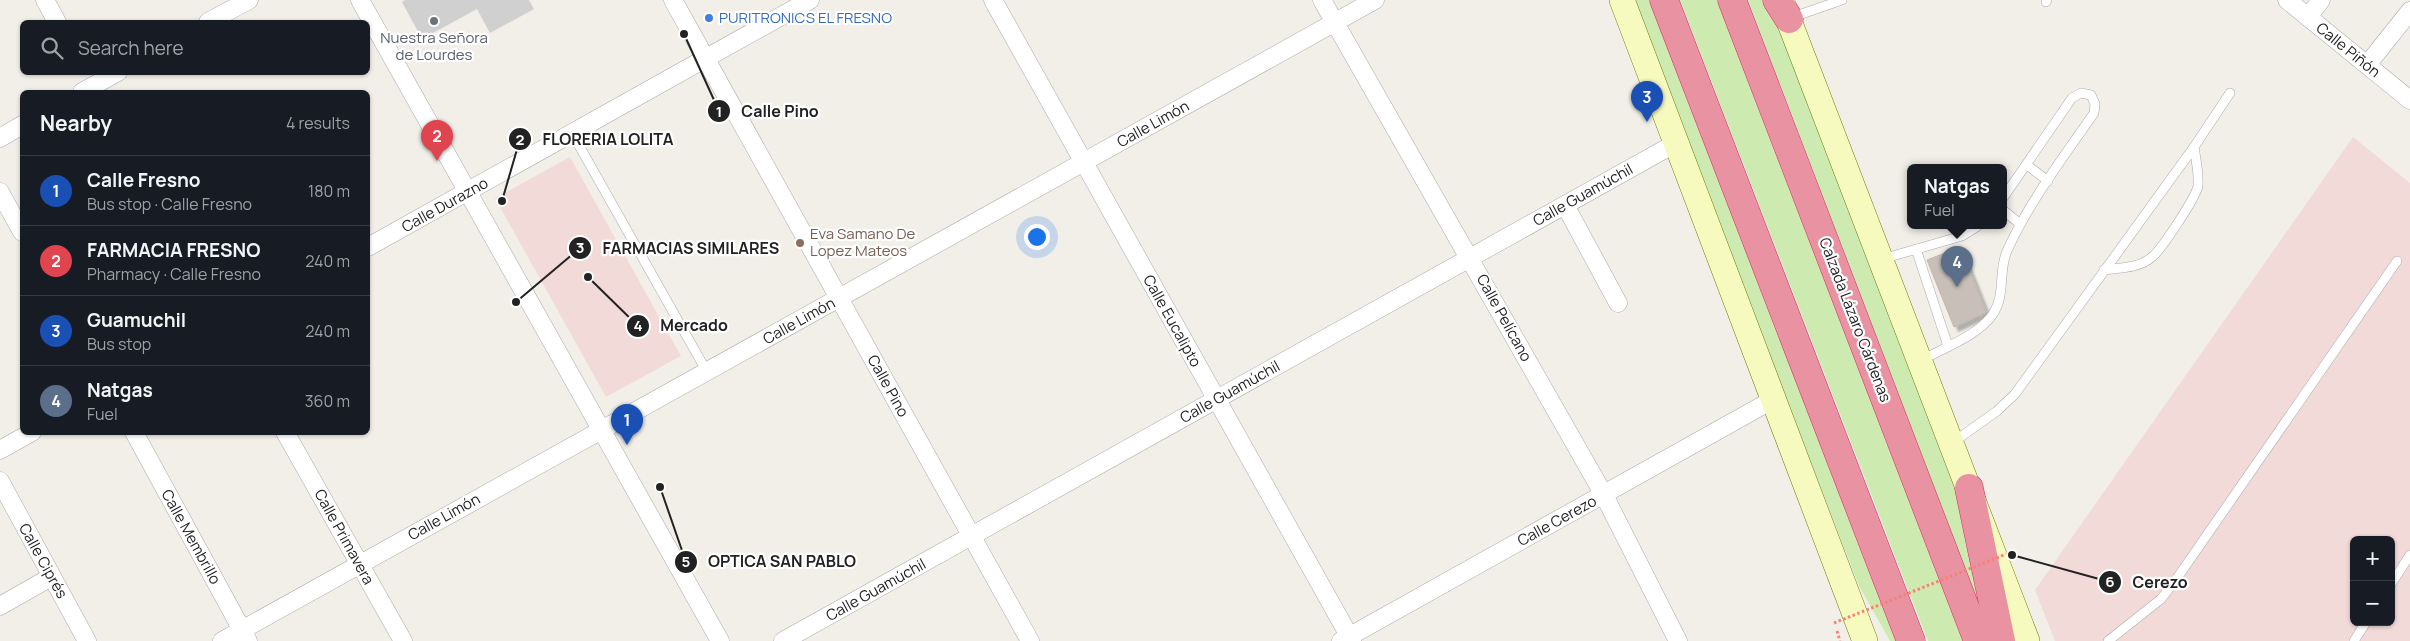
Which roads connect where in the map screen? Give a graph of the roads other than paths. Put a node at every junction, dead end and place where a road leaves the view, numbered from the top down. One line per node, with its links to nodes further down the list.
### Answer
1 (45, 0): 18 (street)
2 (248, 0): 19 (street)
3 (360, 0): 37 (street)
4 (673, 0): 21 (street, Calle Pino)
5 (810, 0): 21 (street, Calle Durazno)
6 (993, 0): 32 (street, Calle Eucalipto)
7 (1322, 0): 20 (street, Calle Pelícano)
8 (1375, 0): 20 (street, Calle Limón)
9 (1622, 0): 30 (main road)
10 (1664, 0): 82 (highway)
11 (1732, 0): 83 (highway, Calzada Lázaro Cárdenas)
12 (1842, 0): 15 (lane)
13 (2287, 0): 17 (street, Calle Piñón)
14 (2321, 0): 17 (street)
15 (1782, 6): 46 (main road)
16 (2410, 11): 22 (street)
17 (2308, 17): 22 (street, Calle Piñón)
18 (56, 20)
19 (212, 20)
20 (1334, 22): 32 (street, Calle Limón); 45 (street, Calle Pelícano)
21 (706, 59): 28 (street, Calle Durazno); 49 (street, Calle Pino)
22 (2367, 65): 26 (street, Calle Piñón)
23 (112, 75): 24 (street)
24 (88, 86)
25 (2230, 93): 31 (lane)
26 (2410, 100)
27 (20, 127): 29 (street)
28 (572, 133): 37 (street, Calle Durazno); 53 (lane)
29 (0, 138)
30 (1676, 143): 38 (street, Calle Guamúchil); 54 (main road)
31 (2194, 147): 48 (lane); 48 (lane)
32 (1083, 163): 49 (street, Calle Limón); 55 (street, Calle Eucalipto)
33 (2026, 164): 34 (lane); 34 (lane); 36 (lane)
34 (2048, 181): 40 (lane)
35 (0, 192): 41 (street)
36 (2007, 192)
37 (467, 193): 43 (street, Calle Durazno); 56 (street)
38 (1565, 205): 45 (street, Calle Guamúchil); 50 (street)
39 (2007, 213): 40 (lane)
40 (2020, 223): 51 (lane)
41 (20, 228)
42 (1973, 229): 44 (lane)
43 (370, 246)
44 (1916, 249): 46 (lane); 51 (lane)
45 (1470, 258): 55 (street, Calle Guamúchil); 64 (street, Calle Pelícano)
46 (1881, 260): 52 (main road)
47 (2397, 261): 86 (lane)
48 (2104, 270): 60 (lane)
49 (840, 299): 53 (street, Calle Limón); 65 (street, Calle Pino)
50 (1618, 303)
51 (1948, 346): 52 (lane)
52 (1920, 361): 60 (main road)
53 (707, 372): 56 (street, Calle Limón)
54 (1774, 399): 64 (street, Calle Cerezo); 81 (main road)
55 (1216, 400): 65 (street, Calle Guamúchil); 73 (street, Calle Eucalipto)
56 (602, 430): 67 (street, Calle Limón); 77 (street)
57 (27, 435): 61 (street)
58 (136, 435): 72 (street, Calle Membrillo)
59 (287, 435): 67 (street, Calle Primavera)
60 (1952, 443): 63 (main road)
61 (0, 450)
62 (0, 481): 68 (street, Calle Ciprés)
63 (1969, 488): 84 (highway); 85 (main road)
64 (1604, 495): 73 (street, Calle Cerezo); 80 (street, Calle Pelícano)
65 (972, 537): 78 (street, Calle Guamúchil); 79 (street, Calle Pino)
66 (2410, 556): 69 (lane)
67 (359, 564): 72 (street, Calle Limón); 76 (street, Calle Primavera)
68 (51, 577): 70 (street); 74 (street, Calle Ciprés)
69 (2393, 581)
70 (0, 606)
71 (2363, 626): 87 (lane)
72 (245, 635): 75 (street, Calle Limón)
73 (1347, 639)
74 (87, 641)
75 (222, 641)
76 (403, 641)
77 (720, 641)
78 (783, 641)
79 (1030, 641)
80 (1678, 641)
81 (1865, 641)
82 (1911, 641)
83 (1978, 641)
84 (2001, 641)
85 (2028, 641)
86 (2108, 641)
87 (2354, 641)

